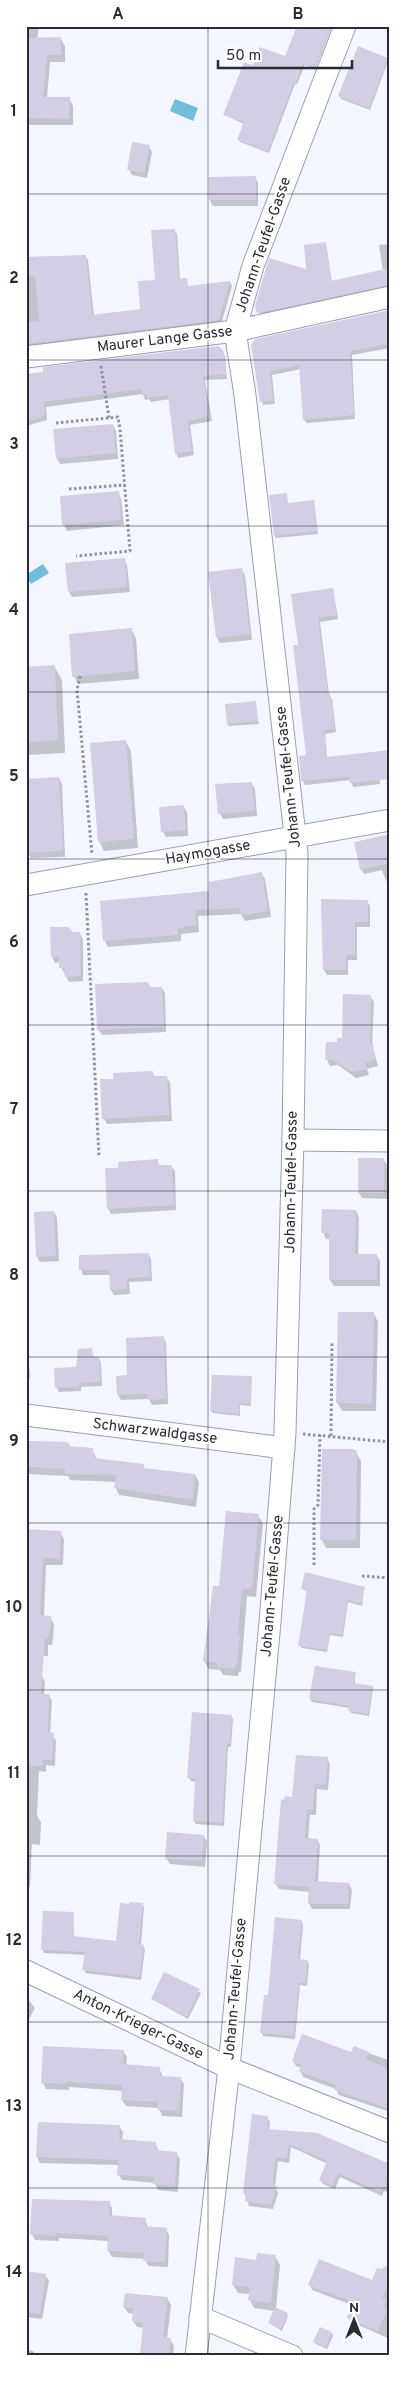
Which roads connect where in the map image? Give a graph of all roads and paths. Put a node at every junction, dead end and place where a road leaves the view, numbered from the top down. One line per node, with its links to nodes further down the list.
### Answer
1 (345, 26): 3 (street, Johann-Teufel-Gasse)
2 (390, 297): 3 (street, Maurer Lange Gasse)
3 (235, 331): 4 (street, Maurer Lange Gasse); 13 (street, Johann-Teufel-Gasse)
4 (99, 348): 5 (street, Maurer Lange Gasse); 6 (path)
5 (26, 357)
6 (109, 418): 7 (path); 8 (path)
7 (56, 423)
8 (125, 485): 9 (path); 10 (path)
9 (69, 489)
10 (76, 556)
11 (80, 676): 14 (path)
12 (390, 820): 13 (street, Haymogasse)
13 (296, 838): 14 (street, Haymogasse); 16 (street, Johann-Teufel-Gasse)
14 (89, 874): 15 (street, Haymogasse); 18 (path)
15 (26, 885)
16 (293, 1140): 17 (street); 23 (street, Johann-Teufel-Gasse)
17 (390, 1141)
18 (99, 1157)
19 (332, 1340): 22 (path)
20 (26, 1415): 23 (street, Schwarzwaldgasse)
21 (320, 1435): 22 (path); 23 (path); 25 (path)
22 (331, 1436): 24 (path)
23 (284, 1441): 29 (street, Johann-Teufel-Gasse)
24 (390, 1442)
25 (314, 1565)
26 (362, 1576): 27 (path)
27 (390, 1578)
28 (26, 1972): 29 (street, Anton-Krieger-Gasse)
29 (229, 2068): 30 (street, Anton-Krieger-Gasse); 31 (street, Johann-Teufel-Gasse)
30 (390, 2132)
31 (200, 2317): 32 (street, Johann-Teufel-Gasse); 33 (street)
32 (196, 2356)
33 (292, 2356)

